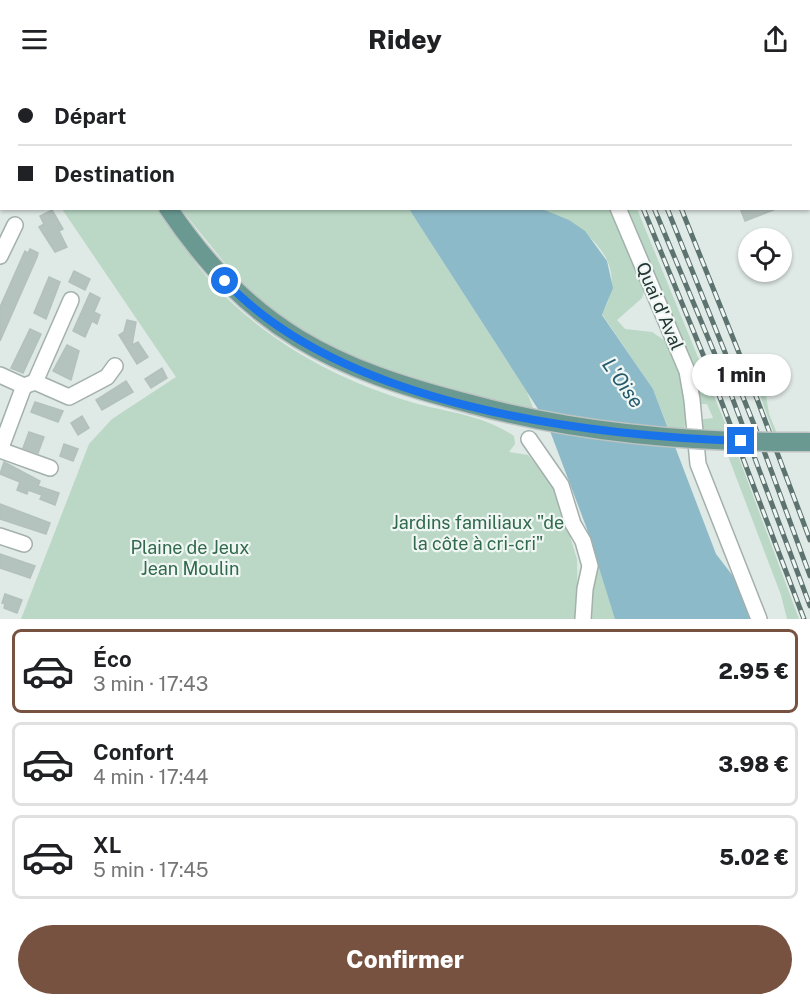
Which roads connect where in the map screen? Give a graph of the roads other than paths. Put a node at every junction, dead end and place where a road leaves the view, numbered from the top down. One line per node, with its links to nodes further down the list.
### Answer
1 (169, 210): 10 (main road, bridge)
2 (619, 210): 15 (street, Quai d'Aval)
3 (15, 225): 4 (street)
4 (0, 256)
5 (71, 300): 8 (street)
6 (115, 366): 8 (street)
7 (0, 375): 8 (street)
8 (30, 384): 11 (street)
9 (528, 439): 14 (street)
10 (810, 442)
11 (50, 468)
12 (0, 536): 13 (street)
13 (24, 544)
14 (584, 619)
15 (759, 619)

